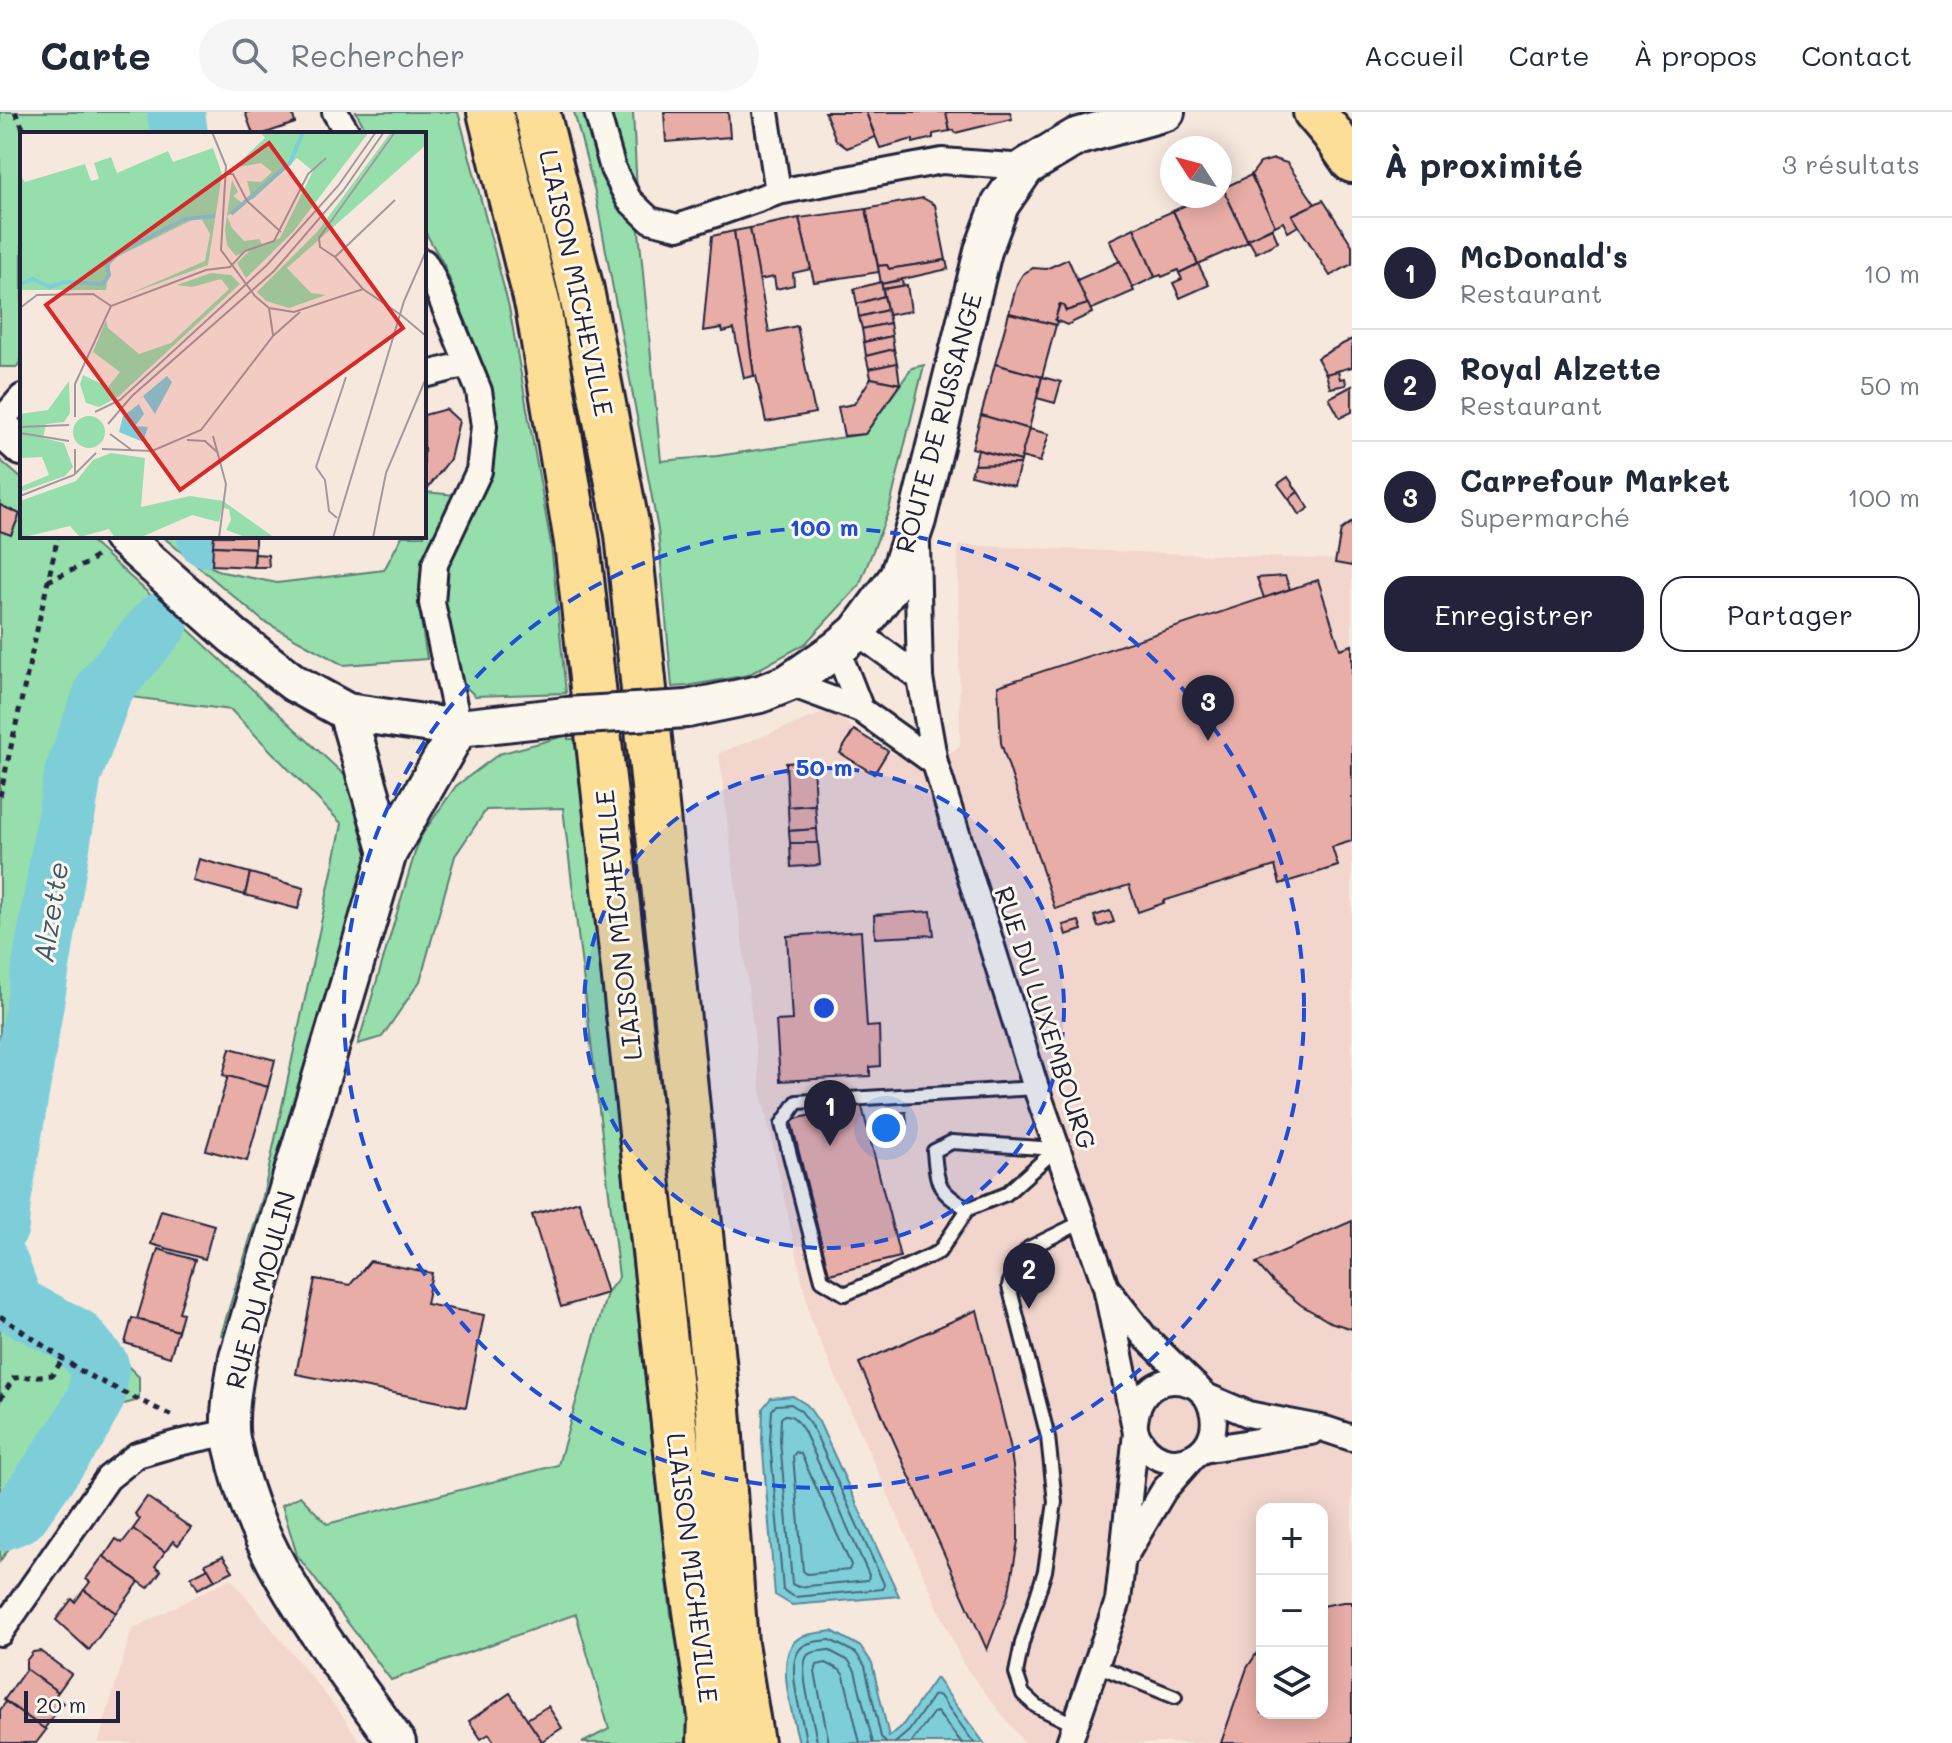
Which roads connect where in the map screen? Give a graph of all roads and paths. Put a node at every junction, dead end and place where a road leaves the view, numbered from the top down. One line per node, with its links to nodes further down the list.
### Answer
1 (15, 112): 9 (path)
2 (335, 112): 10 (street)
3 (490, 112): 55 (highway, LIAISON MICHEVILLE)
4 (537, 112): 56 (highway, LIAISON MICHEVILLE)
5 (597, 112): 13 (street)
6 (766, 112): 13 (street)
7 (1166, 112): 12 (main road, ROUTE DE RUSSANGE)
8 (1314, 112): 11 (main road)
9 (25, 132)
10 (347, 132)
11 (1352, 162)
12 (1026, 167): 13 (street); 20 (main road, ROUTE DE RUSSANGE)
13 (778, 192)
14 (426, 265): 15 (street)
15 (467, 364): 16 (street); 30 (street)
16 (426, 374)
17 (20, 400): 18 (street)
18 (0, 425): 19 (main road)
19 (20, 445)
20 (917, 520): 25 (main road, ROUTE DE RUSSANGE); 26 (street, RUE DU LUXEMBOURG)
21 (58, 538): 24 (path)
22 (121, 538): 24 (path)
23 (123, 538): 29 (main road, ROUTE DE RUSSANGE)
24 (48, 582): 32 (path)
25 (847, 641): 26 (street); 27 (main road, ROUTE DE RUSSANGE); 28 (street)
26 (920, 678): 31 (street, RUE DU LUXEMBOURG)
27 (788, 683): 28 (street); 30 (main road, ROUTE DE RUSSANGE, bridge)
28 (861, 710): 31 (street)
29 (347, 712): 30 (main road, ROUTE DE RUSSANGE); 33 (main road)
30 (459, 728): 33 (main road, RUE DU MOULIN)
31 (935, 763): 34 (street, RUE DU LUXEMBOURG)
32 (0, 796)
33 (388, 853): 45 (main road, RUE DU MOULIN)
34 (1036, 1088): 35 (street, RUE DU LUXEMBOURG); 36 (lane)
35 (1056, 1149): 36 (lane); 36 (lane); 37 (street, RUE DU LUXEMBOURG)
36 (968, 1209)
37 (1082, 1222): 38 (street, RUE DU LUXEMBOURG); 53 (lane)
38 (1106, 1287): 41 (street); 43 (street)
39 (0, 1316): 40 (path)
40 (63, 1359): 42 (path); 47 (path)
41 (1202, 1392): 43 (street); 44 (street); 48 (street)
42 (0, 1399)
43 (1135, 1427): 48 (street); 49 (street)
44 (1325, 1429): 46 (street); 48 (street)
45 (230, 1432): 47 (street); 54 (main road, RUE DU MOULIN)
46 (1352, 1438)
47 (178, 1443): 50 (street)
48 (1198, 1454): 49 (street)
49 (1122, 1560): 51 (street)
50 (0, 1633)
51 (1096, 1665): 52 (lane); 53 (street)
52 (1175, 1697)
53 (1072, 1734)
54 (397, 1743)
55 (710, 1743)
56 (751, 1743)

